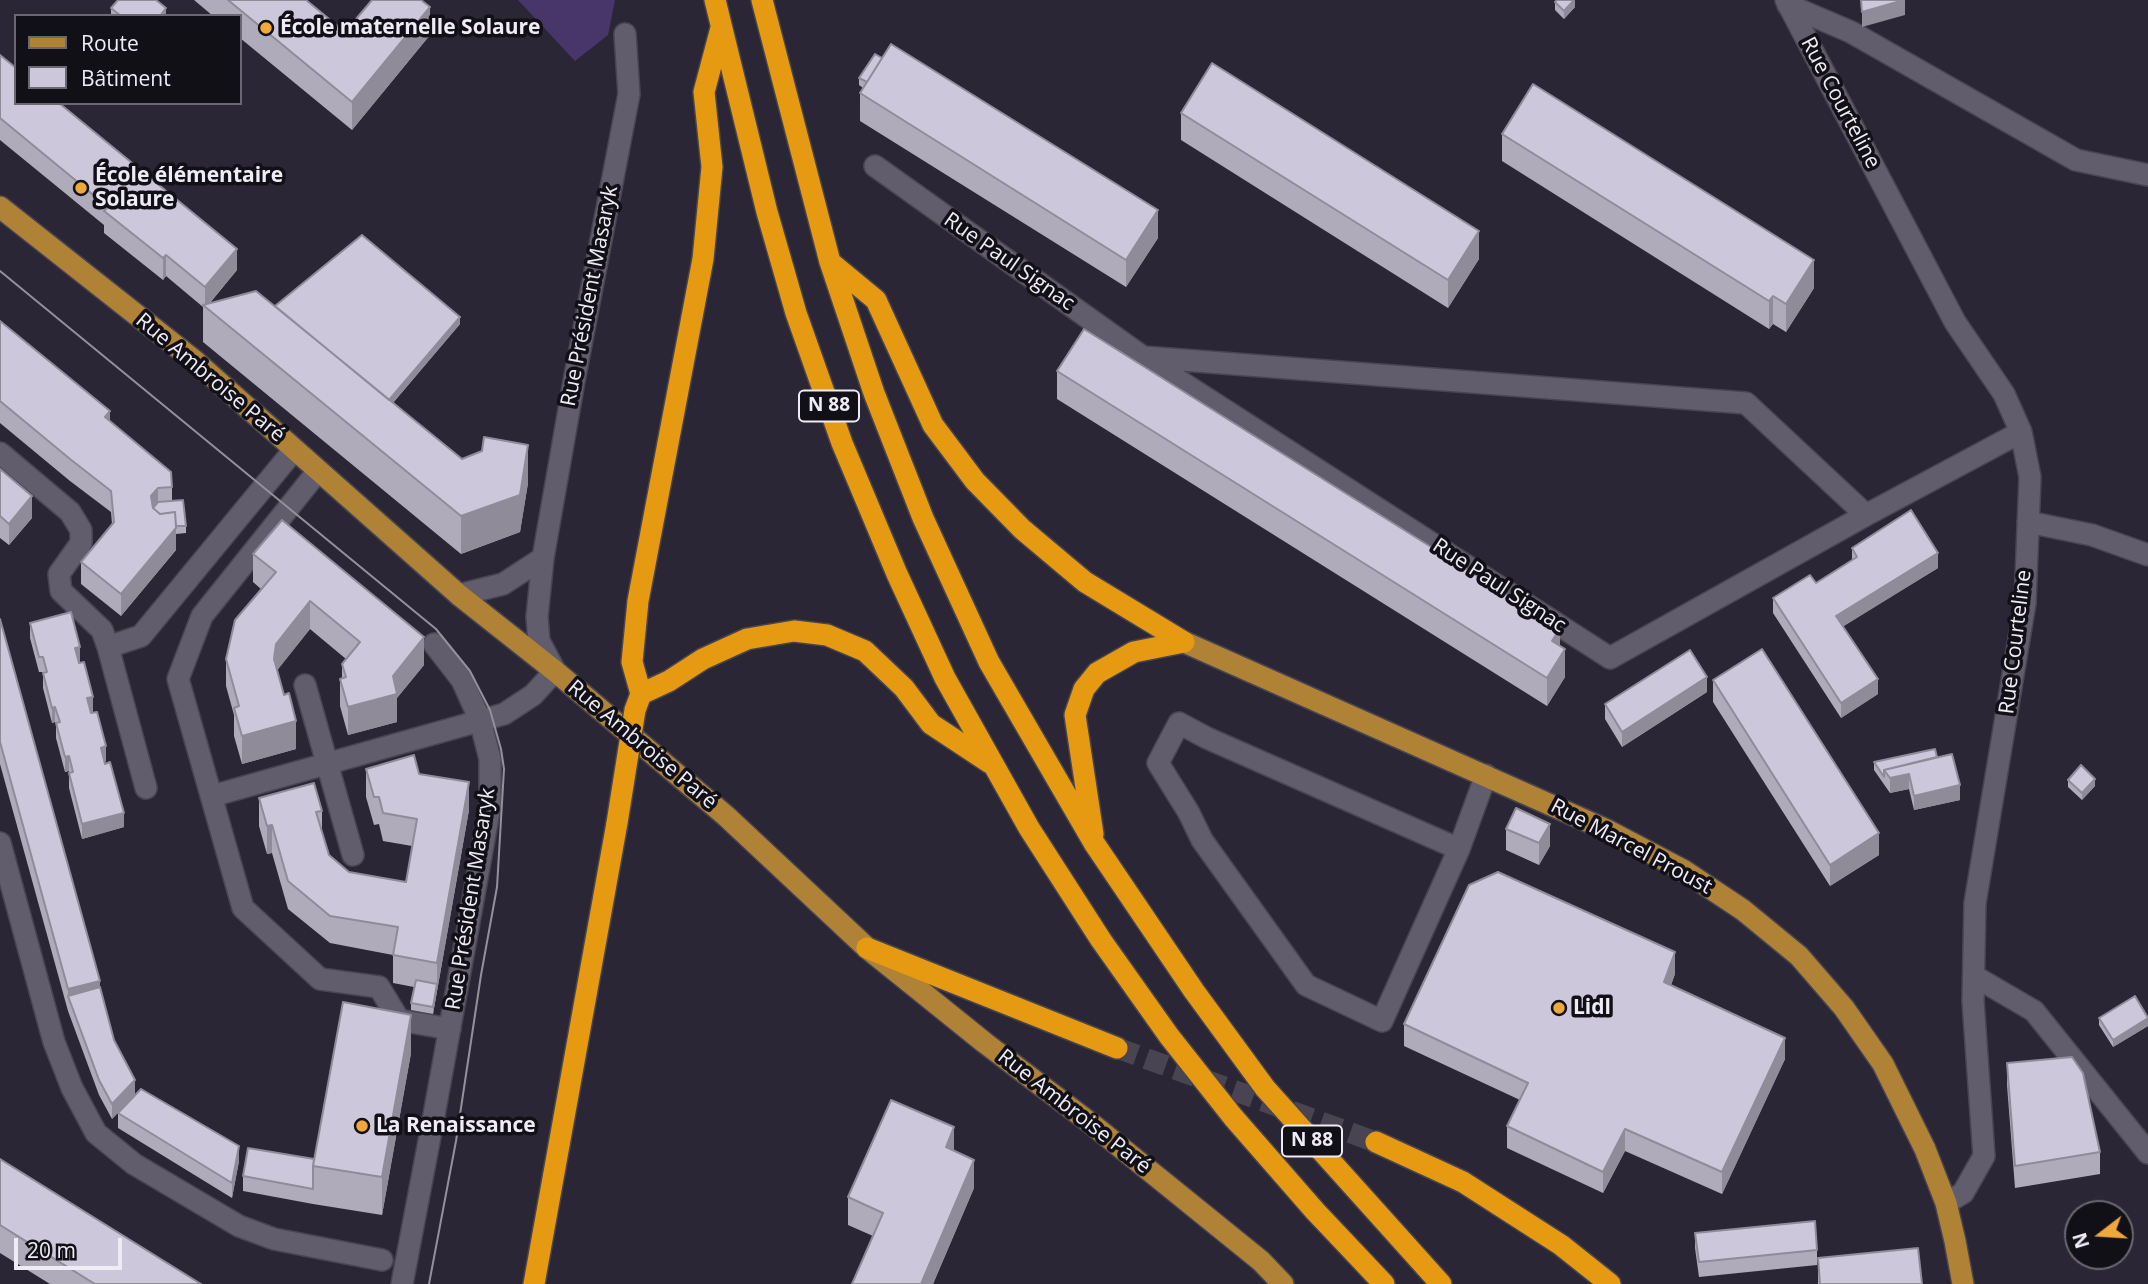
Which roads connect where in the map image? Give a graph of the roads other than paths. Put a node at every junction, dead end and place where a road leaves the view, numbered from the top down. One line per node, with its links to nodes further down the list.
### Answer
1 (715, 0): 4 (highway, N 88)
2 (762, 0): 9 (highway, N 88)
3 (1787, 2): 7 (street); 11 (street, Rue Courteline)
4 (721, 26): 25 (highway); 28 (highway, N 88)
5 (625, 34): 18 (street, Rue Président Masaryk)
6 (875, 166): 10 (street, Rue Paul Signac)
7 (2148, 175)
8 (0, 207): 12 (main road, Rue Ambroise Paré)
9 (830, 262): 20 (highway); 33 (highway, N 88)
10 (1143, 357): 15 (street); 15 (street, Rue Paul Signac)
11 (2021, 432): 15 (street, Rue Paul Signac); 16 (street, Rue Courteline)
12 (294, 450): 14 (main road, Rue Ambroise Paré); 22 (street)
13 (0, 453): 22 (street)
14 (318, 471): 19 (main road, Rue Ambroise Paré); 31 (street)
15 (1866, 515)
16 (2028, 522): 17 (street); 37 (street, Rue Courteline)
17 (2148, 555)
18 (543, 558): 19 (street); 23 (street, Rue Président Masaryk)
19 (459, 595): 23 (main road, Rue Ambroise Paré)
20 (1184, 642): 29 (main road, Rue Marcel Proust); 33 (highway)
21 (434, 644): 26 (street, Rue Président Masaryk)
22 (108, 647): 30 (street)
23 (555, 671): 26 (street); 36 (main road, Rue Ambroise Paré)
24 (305, 685): 27 (street)
25 (638, 702): 28 (highway); 45 (highway, bridge)
26 (480, 720): 27 (street); 38 (street, Rue Président Masaryk)
27 (327, 763): 31 (street); 35 (street)
28 (994, 766): 47 (highway, N 88)
29 (1486, 775): 34 (street); 42 (main road, Rue Marcel Proust)
30 (146, 788)
31 (212, 796): 38 (street)
32 (0, 843): 43 (street)
33 (1094, 844): 48 (highway, N 88)
34 (1459, 849): 34 (street)
35 (353, 855)
36 (867, 947): 39 (highway); 46 (main road, Rue Ambroise Paré)
37 (1974, 976): 41 (street); 42 (street, Rue Courteline)
38 (450, 1029): 44 (street, Rue Président Masaryk)
39 (1116, 1048)
40 (1376, 1142): 49 (highway)
41 (2148, 1153)
42 (1946, 1203): 50 (main road)
43 (382, 1260)
44 (402, 1284)
45 (534, 1284)
46 (1283, 1284)
47 (1384, 1284)
48 (1441, 1284)
49 (1610, 1284)
50 (1963, 1284)

